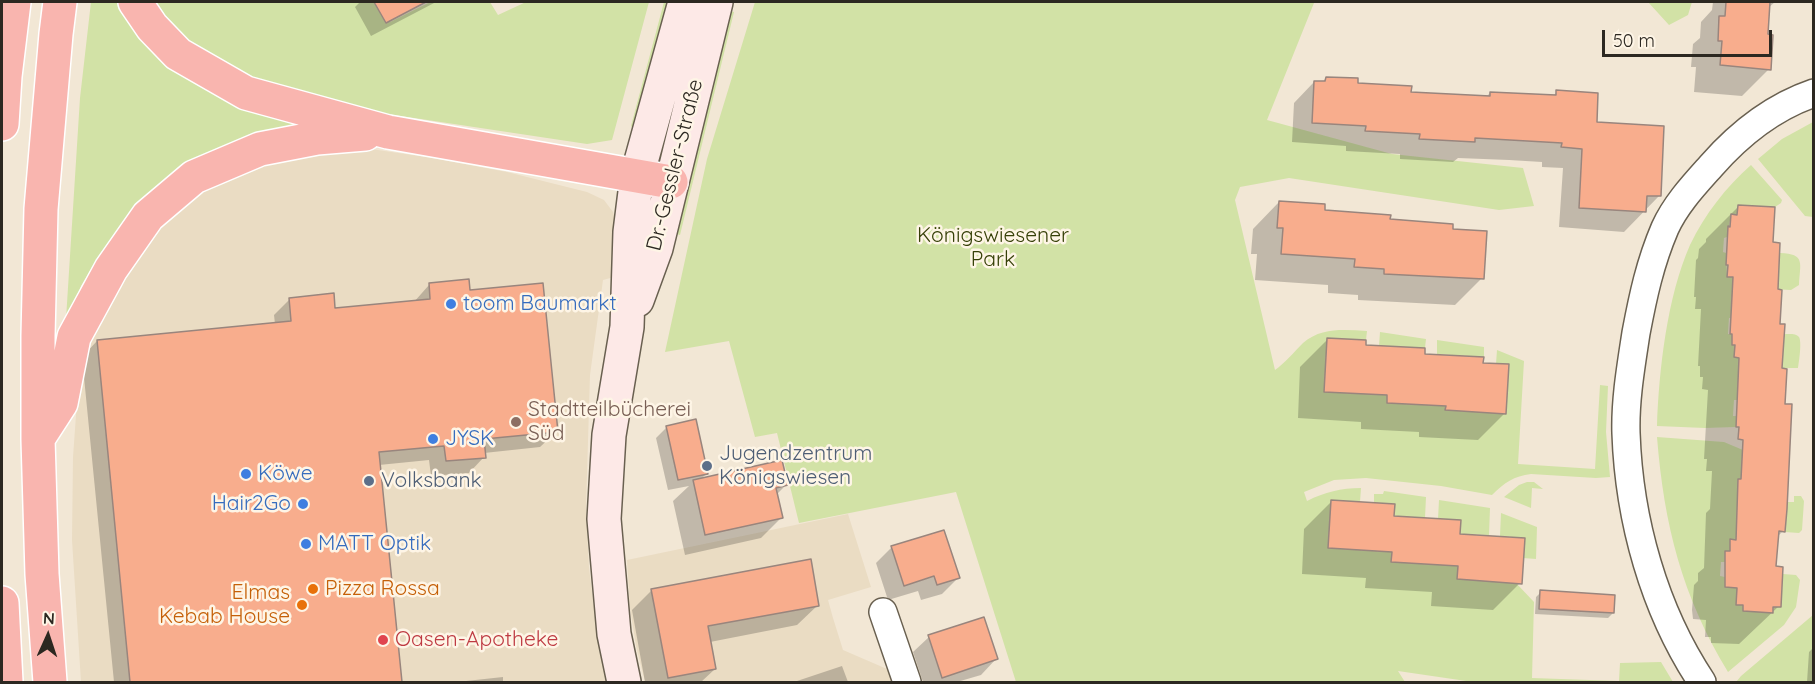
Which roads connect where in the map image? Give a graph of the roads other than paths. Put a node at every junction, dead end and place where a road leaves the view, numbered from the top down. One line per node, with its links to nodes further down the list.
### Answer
1 (15, 2): 7 (highway)
2 (60, 2): 12 (highway)
3 (135, 2): 8 (highway)
4 (685, 2): 9 (street, Dr.-Gessler-Straße)
5 (716, 2): 10 (street, Dr.-Gessler-Straße)
6 (1814, 93): 19 (street)
7 (2, 124)
8 (388, 132): 9 (highway); 12 (highway)
9 (637, 176): 10 (highway); 11 (street, Dr.-Gessler-Straße)
10 (671, 182): 11 (street, Dr.-Gessler-Straße)
11 (627, 327): 17 (street, Dr.-Gessler-Straße)
12 (38, 439): 16 (highway)
13 (2, 603): 15 (highway)
14 (884, 612): 18 (street)
15 (6, 682)
16 (50, 682)
17 (624, 682)
18 (907, 682)
19 (1702, 682)

